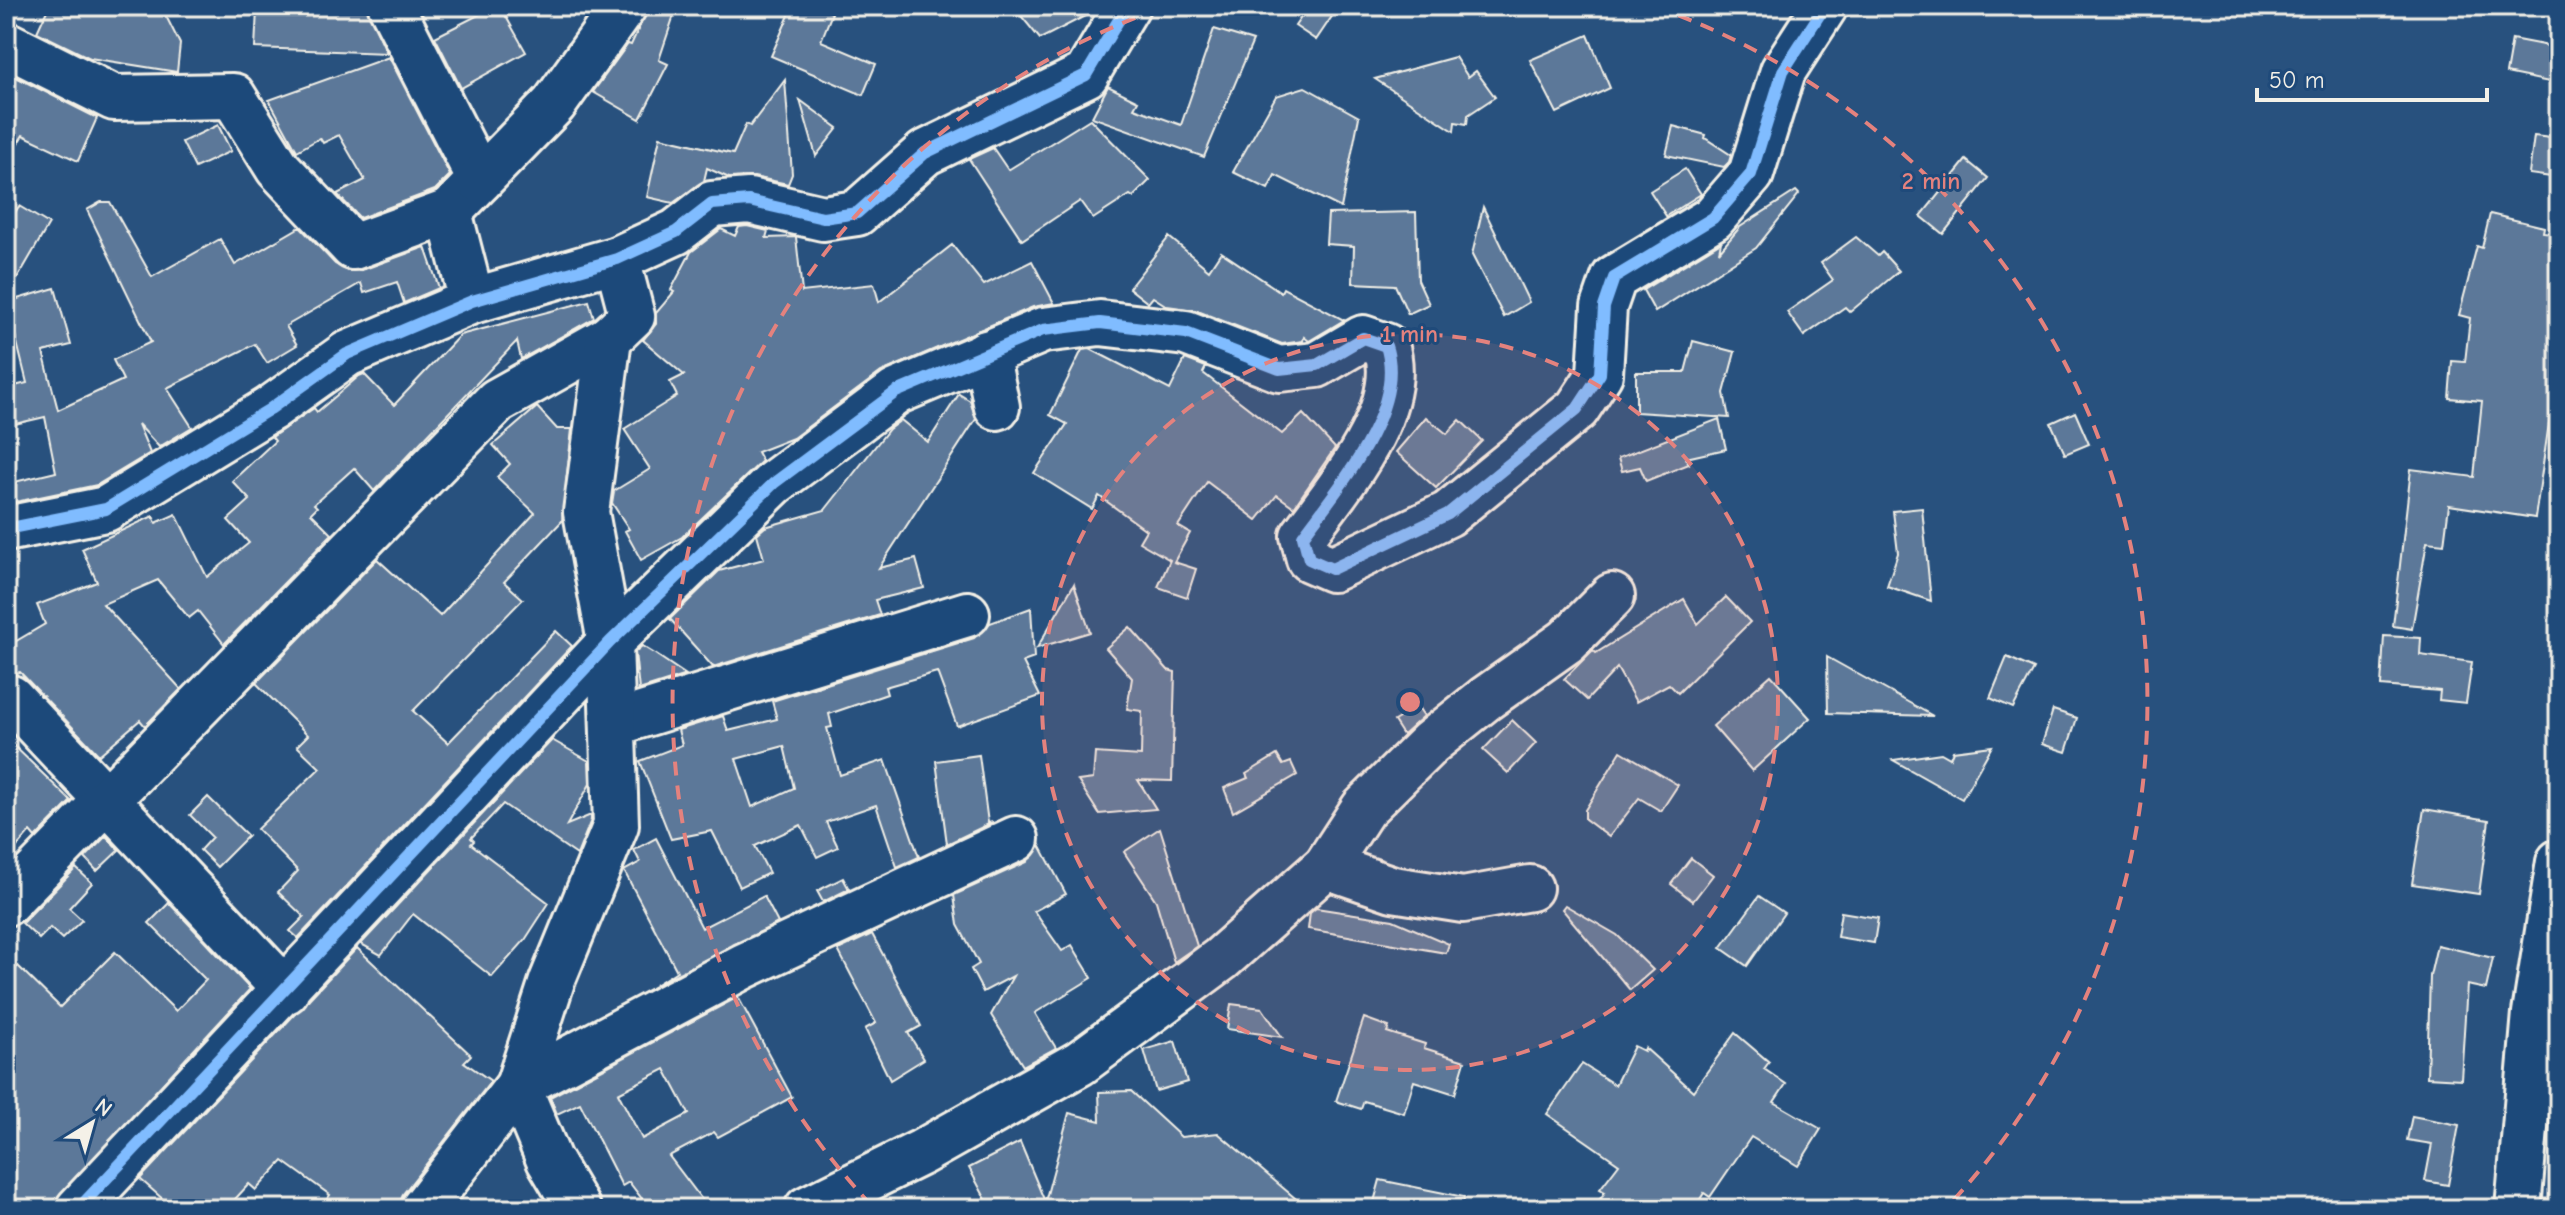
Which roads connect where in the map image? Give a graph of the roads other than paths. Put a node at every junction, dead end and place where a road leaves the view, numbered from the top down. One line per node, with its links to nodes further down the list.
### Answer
1 (391, 6): 6 (street)
2 (624, 6): 6 (street)
3 (1127, 6): 8 (street)
4 (1825, 6): 11 (street)
5 (6, 44): 7 (street)
6 (480, 180): 7 (street)
7 (449, 212): 9 (street)
8 (617, 259): 9 (street); 10 (street)
9 (472, 301): 13 (street)
10 (609, 338): 16 (street); 19 (street)
11 (986, 353): 12 (street); 16 (street)
12 (997, 407)
13 (6, 529)
14 (1612, 596): 22 (street)
15 (967, 614): 18 (street)
16 (610, 642): 18 (street); 25 (street)
17 (6, 701): 19 (street)
18 (613, 724): 27 (street)
19 (104, 800): 24 (street); 25 (street)
20 (1016, 839): 27 (street)
21 (2559, 862): 26 (street)
22 (1326, 866): 23 (street); 31 (street)
23 (1530, 888)
24 (6, 903)
25 (286, 991): 28 (street)
26 (2547, 1015): 32 (street)
27 (518, 1086): 29 (street); 30 (street)
28 (78, 1209)
29 (423, 1209)
30 (578, 1209)
31 (807, 1209)
32 (2518, 1209)

